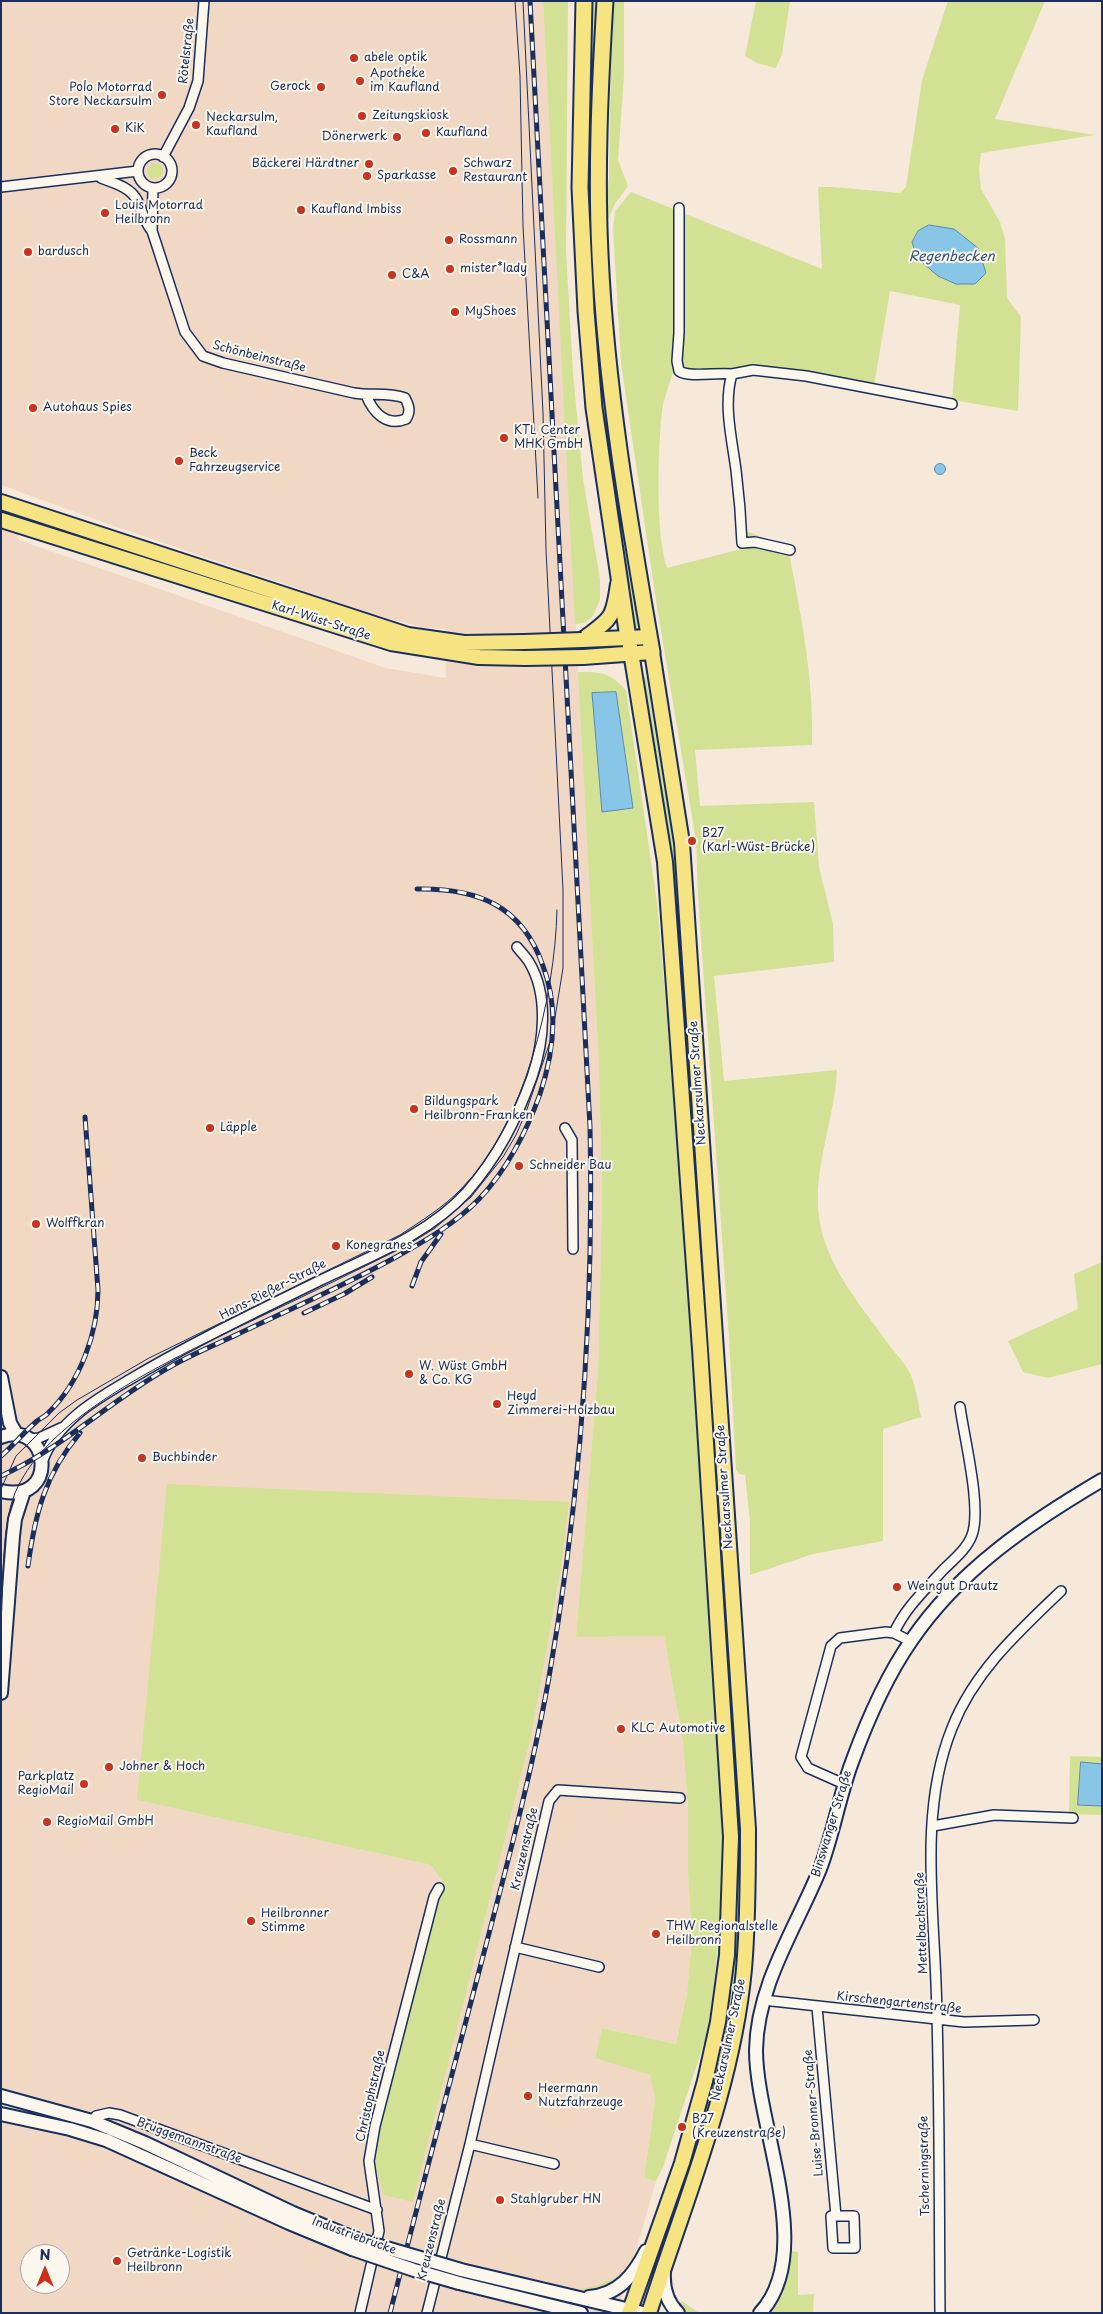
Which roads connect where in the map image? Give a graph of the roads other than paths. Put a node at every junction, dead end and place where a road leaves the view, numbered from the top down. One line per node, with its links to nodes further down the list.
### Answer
1 (204, 1): 6 (street, Rötelstraße)
2 (584, 1): 21 (highway)
3 (605, 1): 5 (highway)
4 (609, 1): 5 (highway)
5 (602, 50): 24 (highway)
6 (163, 156): 7 (street); 10 (street)
7 (138, 171): 8 (street); 10 (street)
8 (98, 177): 9 (street); 12 (street)
9 (1, 188)
10 (153, 188): 12 (street, Schönbeinstraße)
11 (679, 208): 13 (street)
12 (152, 232): 14 (street, Schönbeinstraße)
13 (732, 374): 15 (street); 20 (street)
14 (366, 395): 14 (street, Schönbeinstraße)
15 (952, 404)
16 (1, 494): 19 (main road)
17 (1, 502): 19 (main road, Karl-Wüst-Straße)
18 (1, 520): 25 (main road, Karl-Wüst-Straße, bridge)
19 (60, 520): 23 (main road, Karl-Wüst-Straße, bridge)
20 (790, 550)
21 (618, 581): 22 (highway); 23 (main road)
22 (628, 638): 23 (main road, Karl-Wüst-Straße); 24 (main road, Karl-Wüst-Straße); 25 (main road, Neckarsulmer Straße)
23 (582, 640)
24 (651, 644): 25 (main road, Karl-Wüst-Straße); 63 (main road, Neckarsulmer Straße)
25 (631, 654): 61 (main road, Neckarsulmer Straße)
26 (517, 947): 31 (street, Hans-Rießer-Straße)
27 (566, 1128): 28 (street)
28 (573, 1249)
29 (1, 1377): 32 (main road)
30 (960, 1407): 40 (street)
31 (63, 1427): 34 (street, Hans-Rießer-Straße); 35 (street, Hans-Rießer-Straße)
32 (17, 1435): 33 (main road); 34 (main road)
33 (1, 1437)
34 (29, 1439): 35 (main road)
35 (42, 1460): 38 (main road)
36 (1102, 1480): 41 (main road, Binswanger Straße)
37 (1, 1491): 38 (main road)
38 (24, 1491): 42 (main road)
39 (1061, 1592): 46 (street, Mettelbachstraße)
40 (894, 1633): 41 (street); 43 (street)
41 (910, 1641): 43 (main road, Binswanger Straße)
42 (1, 1693)
43 (844, 1784): 50 (main road, Binswanger Straße)
44 (680, 1798): 48 (street, Kreuzenstraße)
45 (1073, 1818): 46 (street)
46 (933, 1826): 52 (street, Mettelbachstraße)
47 (439, 1888): 59 (street, Christophstraße)
48 (515, 1947): 49 (street); 57 (street, Kreuzenstraße)
49 (598, 1967)
50 (763, 2000): 51 (street, Kirschengartenstraße); 74 (main road, Binswanger Straße)
51 (817, 2007): 52 (street, Kirschengartenstraße); 60 (street, Luise-Bronner-Straße)
52 (936, 2019): 53 (street, Kirschengartenstraße); 75 (street, Tscherningstraße)
53 (1034, 2020)
54 (1, 2096): 56 (main road)
55 (1, 2114): 62 (main road, Industriebrücke)
56 (92, 2121): 59 (street, Brüggemannstraße); 62 (main road, Industriebrücke)
57 (470, 2144): 58 (street); 69 (street, Kreuzenstraße)
58 (554, 2164)
59 (376, 2210): 68 (street, Christophstraße)
60 (836, 2216)
61 (657, 2231): 65 (main road); 67 (main road, Neckarsulmer Straße)
62 (354, 2244): 64 (main road, Industriebrücke, bridge)
63 (665, 2262): 72 (main road, Neckarsulmer Straße); 73 (main road)
64 (460, 2276): 65 (main road, Industriebrücke); 66 (main road, Industriebrücke)
65 (581, 2297): 67 (main road, Industriebrücke)
66 (536, 2301): 70 (main road); 71 (main road, Industriebrücke)
67 (634, 2311)
68 (360, 2313)
69 (427, 2313)
70 (564, 2313)
71 (581, 2313)
72 (649, 2313)
73 (678, 2313)
74 (760, 2313)
75 (940, 2313)

